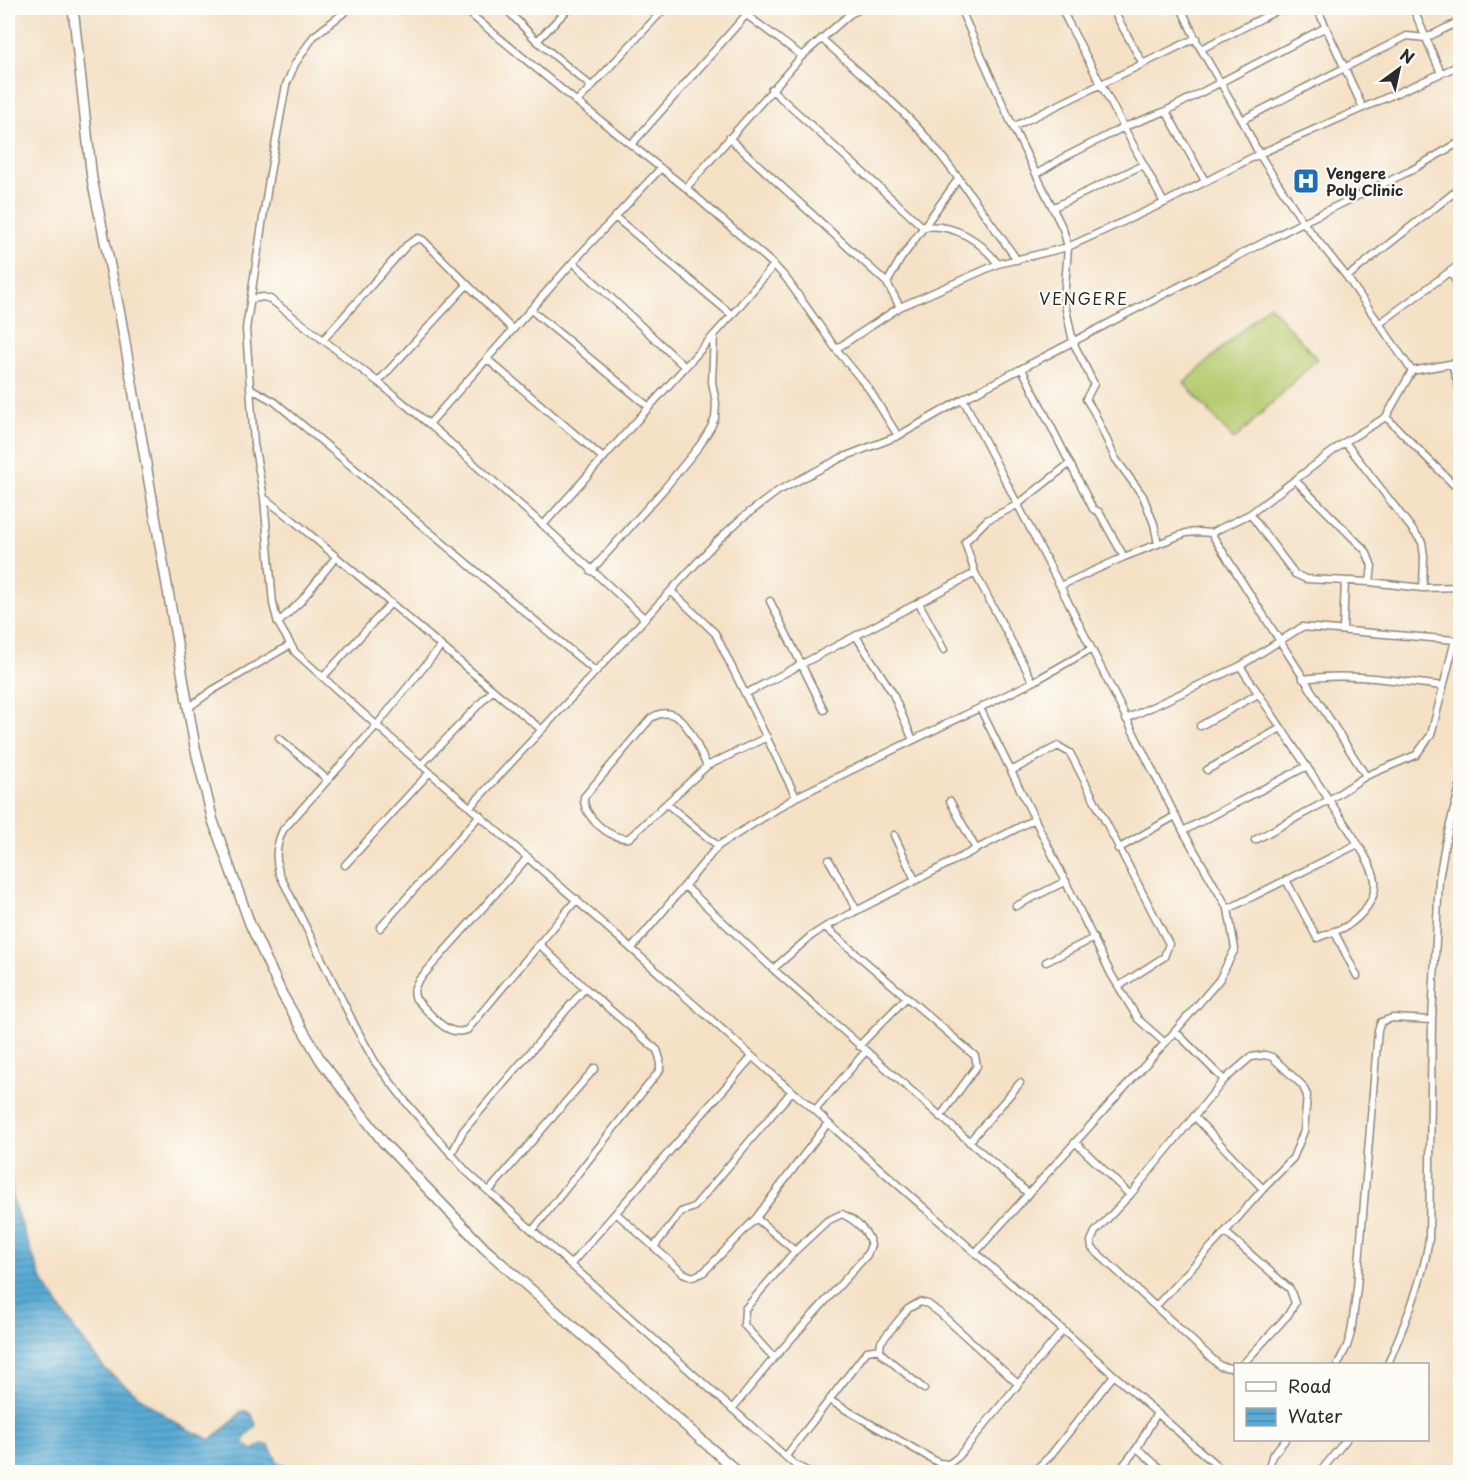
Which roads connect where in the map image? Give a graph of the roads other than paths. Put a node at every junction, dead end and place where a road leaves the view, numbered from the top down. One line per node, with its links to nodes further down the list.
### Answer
1 (73, 8): 137 (main road)
2 (350, 8): 69 (street)
3 (463, 8): 36 (street)
4 (505, 8): 25 (street)
5 (568, 8): 25 (street)
6 (665, 8): 34 (street)
7 (737, 8): 19 (street)
8 (846, 8): 18 (street)
9 (862, 8): 18 (street)
10 (960, 8): 40 (street)
11 (1065, 8): 33 (street)
12 (1112, 8): 28 (street)
13 (1184, 8): 22 (street)
14 (1282, 8): 26 (street)
15 (1317, 8): 21 (street)
16 (1425, 8): 17 (street)
17 (1414, 10): 23 (street)
18 (850, 14): 24 (street)
19 (746, 15): 27 (street); 44 (street)
20 (1461, 21): 23 (street)
21 (1326, 27): 30 (street); 32 (street)
22 (1196, 38): 26 (street); 28 (street)
23 (1426, 38): 30 (street); 31 (street)
24 (822, 39): 27 (street); 49 (street)
25 (537, 41): 34 (street)
26 (1201, 49): 32 (street)
27 (802, 56): 35 (street)
28 (1143, 64): 33 (street)
29 (1461, 65): 31 (street)
30 (1345, 67): 37 (street); 39 (street)
31 (1441, 73): 37 (street)
32 (1220, 81): 38 (street); 39 (street)
33 (1102, 85): 40 (street); 41 (street)
34 (592, 87): 36 (street)
35 (771, 89): 42 (street); 57 (street)
36 (577, 102): 44 (street)
37 (1363, 108): 45 (street)
38 (1166, 111): 41 (street); 50 (street)
39 (1242, 120): 45 (street)
40 (1013, 127): 48 (street)
41 (1124, 127): 46 (street); 48 (street)
42 (729, 138): 51 (street); 66 (street)
43 (1461, 142): 56 (street)
44 (632, 144): 47 (street)
45 (1258, 154): 50 (street); 56 (street)
46 (1143, 165): 53 (street); 54 (street)
47 (661, 168): 51 (street); 55 (street)
48 (1037, 174): 54 (street)
49 (959, 178): 57 (street); 59 (street)
50 (1205, 181): 53 (street)
51 (686, 188): 63 (street)
52 (1461, 188): 65 (street)
53 (1164, 203): 58 (street)
54 (1054, 207): 58 (street)
55 (615, 218): 60 (street); 72 (street)
56 (1303, 222): 65 (street); 77 (street)
57 (923, 227): 61 (street); 66 (street)
58 (1068, 247): 59 (street); 77 (street)
59 (1017, 260): 61 (street)
60 (573, 262): 71 (street); 82 (street)
61 (999, 264): 70 (street)
62 (1461, 264): 64 (street)
63 (774, 266): 72 (street); 78 (street)
64 (1450, 272): 68 (street); 73 (street)
65 (1347, 277): 73 (street)
66 (887, 283): 70 (street)
67 (467, 285): 74 (street); 76 (street); 85 (street)
68 (1461, 287)
69 (252, 298): 76 (street); 86 (street)
70 (900, 307): 78 (street)
71 (531, 310): 74 (street); 89 (street)
72 (732, 315): 75 (street)
73 (1379, 324): 84 (street)
74 (513, 330): 79 (street)
75 (714, 335): 82 (street); 106 (street)
76 (323, 340): 85 (street)
77 (1073, 342): 83 (street); 103 (street)
78 (836, 349): 92 (street)
79 (487, 359): 91 (street); 94 (street)
80 (1461, 362): 81 (street)
81 (1452, 364): 84 (street); 87 (street)
82 (685, 367): 89 (street)
83 (1022, 369): 88 (street); 95 (street)
84 (1412, 371): 90 (street)
85 (378, 382): 91 (street)
86 (250, 387): 98 (street); 129 (street)
87 (1461, 391)
88 (963, 399): 92 (street); 99 (street)
89 (649, 407): 94 (street)
90 (1386, 417): 93 (street); 97 (street)
91 (429, 424): 101 (street)
92 (898, 436): 113 (street)
93 (1345, 442): 96 (street); 112 (street)
94 (603, 458): 101 (street)
95 (1069, 464): 99 (street); 105 (street)
96 (1296, 481): 100 (street); 109 (street)
97 (1461, 491)
98 (264, 498): 104 (street); 118 (street)
99 (1017, 505): 107 (street); 110 (street)
100 (1250, 514): 102 (street); 108 (street)
101 (543, 525): 106 (street)
102 (1211, 533): 103 (street); 122 (street)
103 (1158, 544): 105 (street)
104 (336, 557): 115 (street); 118 (street)
105 (1124, 557): 110 (street)
106 (591, 571): 117 (street)
107 (975, 573): 116 (street); 132 (street)
108 (1345, 581): 109 (street); 119 (street)
109 (1370, 582): 112 (street)
110 (1060, 586): 125 (street)
111 (1461, 587): 112 (street)
112 (1423, 588)
113 (671, 591): 117 (street); 135 (street)
114 (770, 601): 127 (street)
115 (391, 603): 124 (street); 130 (street)
116 (918, 603): 120 (street); 126 (street)
117 (644, 618): 129 (street)
118 (278, 623): 123 (street)
119 (1343, 630): 121 (street); 122 (street)
120 (856, 636): 127 (street); 147 (street)
121 (1458, 639): 133 (street)
122 (1279, 640): 128 (street); 131 (street)
123 (290, 645): 130 (street); 137 (street)
124 (441, 646): 134 (street); 141 (street)
125 (1091, 649): 132 (street); 140 (street)
126 (944, 650)
127 (802, 664): 135 (street); 139 (street)
128 (1240, 666): 136 (street); 140 (street)
129 (595, 671): 144 (street)
130 (323, 677): 141 (street)
131 (1303, 679): 133 (street); 154 (street)
132 (1033, 682): 138 (street)
133 (1443, 686): 154 (street)
134 (493, 690): 144 (street); 148 (street)
135 (745, 694): 145 (street)
136 (1258, 694): 142 (street); 143 (street)
137 (189, 707): 242 (main road)
138 (980, 708): 147 (street); 152 (street)
139 (824, 710)
140 (1126, 719): 163 (street)
141 (376, 726): 148 (street); 155 (street)
142 (1200, 726)
143 (1281, 728): 150 (street); 151 (street)
144 (542, 730): 161 (street)
145 (766, 737): 149 (street); 157 (street)
146 (279, 738): 155 (street)
147 (913, 740): 157 (street)
148 (421, 765): 153 (street)
149 (707, 766): 160 (street); 160 (street)
150 (1307, 766): 158 (street); 165 (street)
151 (1208, 770)
152 (1011, 771): 164 (street); 171 (street)
153 (429, 773): 161 (street); 174 (street)
154 (1365, 776): 158 (street)
155 (328, 780): 211 (street)
156 (1461, 786): 195 (street)
157 (796, 797): 169 (street)
158 (1329, 800): 167 (street); 168 (street)
159 (950, 801): 170 (street)
160 (667, 804): 169 (street)
161 (470, 807): 162 (street)
162 (480, 815): 172 (street); 184 (street)
163 (1175, 816): 165 (street); 171 (street)
164 (1035, 819): 170 (street); 177 (street)
165 (1183, 831): 182 (street)
166 (894, 835): 175 (street)
167 (1255, 840)
168 (1358, 844): 176 (street); 185 (street)
169 (718, 846): 178 (street)
170 (975, 849): 175 (street)
171 (1118, 849): 192 (street)
172 (528, 857): 179 (street); 187 (street)
173 (829, 860): 181 (street)
174 (345, 865)
175 (915, 880): 181 (street)
176 (1286, 880): 182 (street); 185 (street)
177 (1066, 881): 180 (street); 186 (street)
178 (685, 886): 188 (street); 190 (street)
179 (577, 899): 187 (street); 188 (street)
180 (1016, 906)
181 (856, 909): 183 (street)
182 (1228, 909): 196 (street)
183 (825, 927): 190 (street); 194 (street)
184 (380, 928)
185 (1334, 931): 191 (street)
186 (1095, 938): 189 (street); 192 (street)
187 (539, 945): 193 (street)
188 (632, 948): 200 (street)
189 (1046, 962)
190 (773, 969): 198 (street)
191 (1357, 976)
192 (1119, 986): 197 (street)
193 (585, 988): 211 (street); 218 (street)
194 (906, 997): 198 (street); 207 (street)
195 (1431, 1020): 229 (street); 230 (street)
196 (1175, 1031): 197 (street); 202 (street)
197 (1165, 1043): 210 (street)
198 (859, 1046): 199 (street)
199 (866, 1051): 205 (street); 207 (street)
200 (752, 1057): 204 (street); 216 (street)
201 (595, 1068): 213 (street)
202 (1224, 1080): 206 (street); 212 (street)
203 (1020, 1083): 209 (street)
204 (792, 1091): 205 (street); 220 (street)
205 (816, 1108): 208 (street)
206 (1194, 1116): 212 (street); 215 (street)
207 (940, 1117): 209 (street)
208 (828, 1123): 217 (street); 222 (street)
209 (969, 1142): 214 (street)
210 (1075, 1142): 214 (street); 215 (street)
211 (451, 1155): 213 (street)
212 (1263, 1189): 219 (street)
213 (489, 1191): 218 (street)
214 (1029, 1194): 222 (street)
215 (1130, 1195): 224 (street)
216 (616, 1213): 220 (street); 223 (street)
217 (756, 1218): 220 (street); 221 (street)
218 (533, 1230): 223 (street)
219 (1225, 1232): 224 (street); 228 (street)
220 (654, 1247)
221 (795, 1251): 227 (street); 227 (street)
222 (976, 1252): 225 (street)
223 (571, 1264): 236 (street)
224 (1156, 1306): 231 (street)
225 (1063, 1330): 232 (street); 233 (street)
226 (880, 1349): 233 (street); 234 (street); 235 (street)
227 (774, 1358): 236 (street)
228 (1245, 1363)
229 (1339, 1363)
230 (1389, 1363)
231 (1234, 1369)
232 (1114, 1375): 237 (street); 244 (street)
233 (1018, 1384): 235 (street)
234 (924, 1389)
235 (829, 1400): 241 (street)
236 (732, 1409): 241 (street)
237 (1157, 1413): 240 (street); 247 (street)
238 (1284, 1441): 248 (street)
239 (1345, 1441): 249 (street)
240 (1137, 1448): 245 (street); 246 (street)
241 (786, 1456): 243 (street)
242 (738, 1473)
243 (809, 1473)
244 (1033, 1473)
245 (1118, 1473)
246 (1164, 1473)
247 (1224, 1473)
248 (1268, 1473)
249 (1320, 1473)

